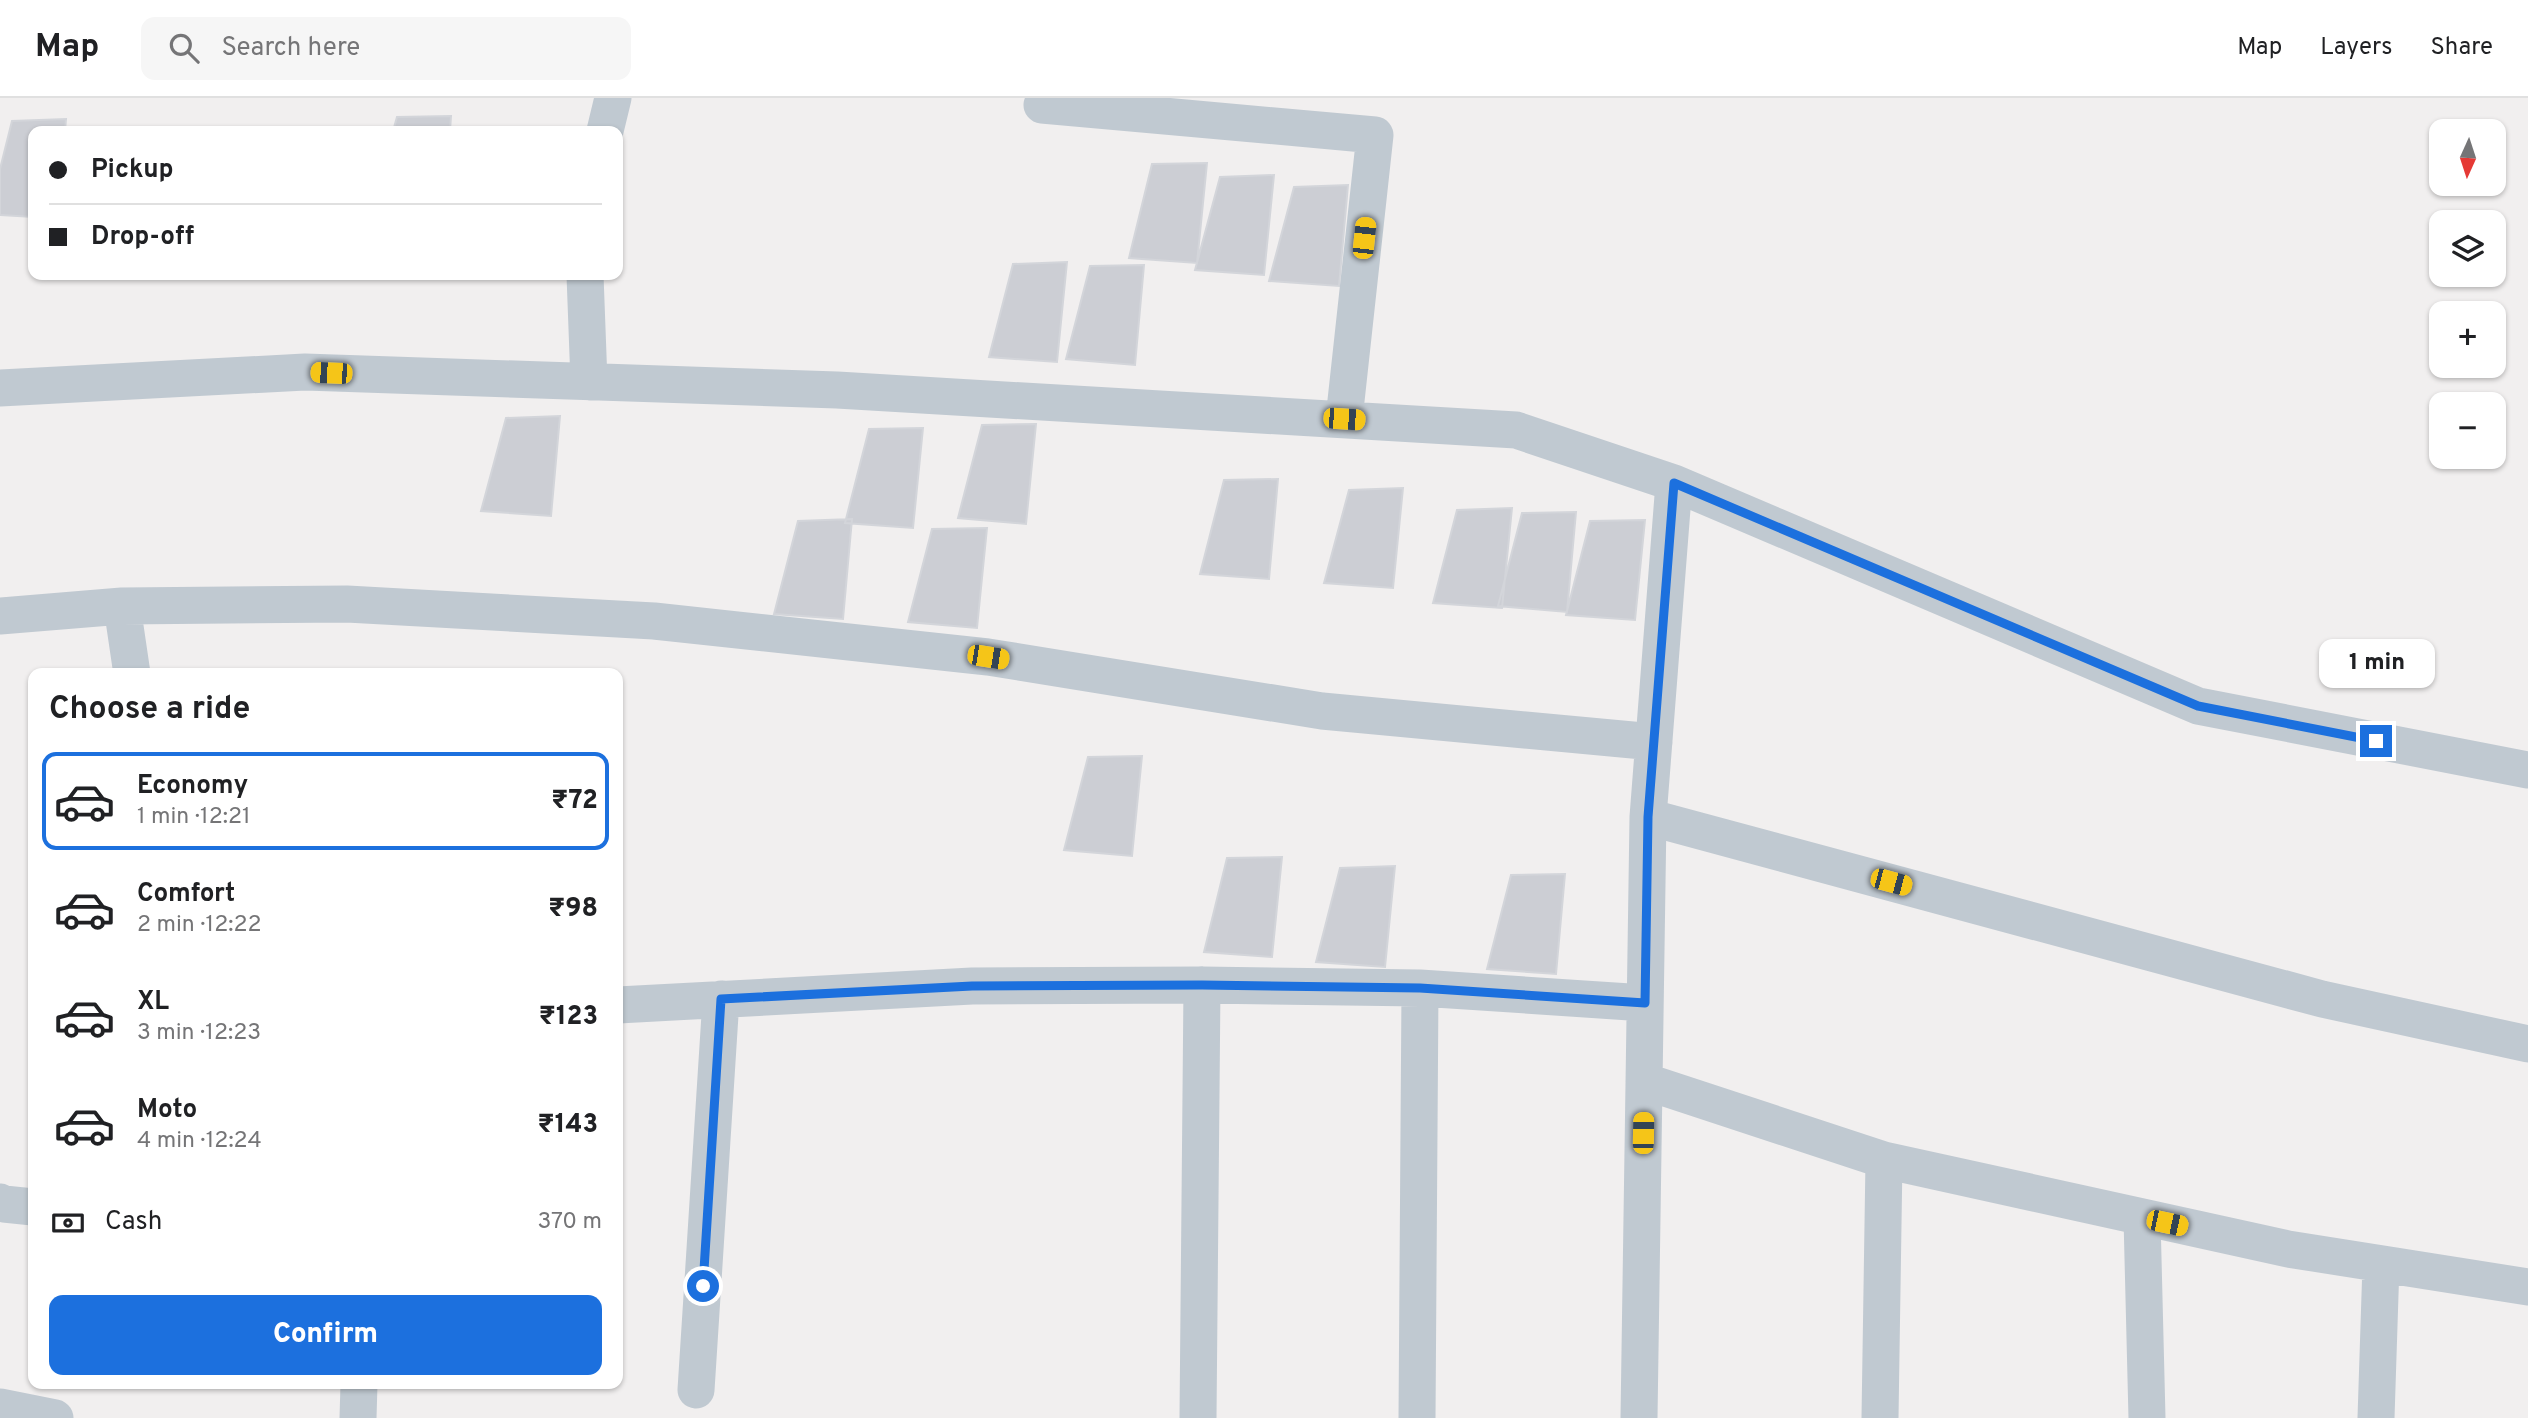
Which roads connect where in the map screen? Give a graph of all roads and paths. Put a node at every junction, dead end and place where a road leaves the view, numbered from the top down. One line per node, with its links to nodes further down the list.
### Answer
1 (613, 98): 3 (street)
2 (1042, 105): 7 (street)
3 (606, 126)
4 (585, 280): 5 (street)
5 (589, 382): 6 (street); 7 (street)
6 (0, 388)
7 (1344, 419): 8 (street)
8 (1674, 483): 12 (street); 13 (street)
9 (122, 606): 10 (street); 11 (street); 12 (street)
10 (0, 616)
11 (131, 668)
12 (1654, 742): 14 (street)
13 (2528, 771)
14 (1648, 817): 18 (street); 20 (street)
15 (1202, 985): 16 (street); 17 (street); 33 (street)
16 (1420, 988): 18 (street); 34 (street)
17 (721, 999): 19 (street); 29 (street)
18 (1645, 1003): 21 (street)
19 (623, 1005)
20 (2528, 1044)
21 (1644, 1081): 22 (street); 35 (street)
22 (1884, 1160): 25 (street); 36 (street)
23 (0, 1202): 24 (street)
24 (28, 1207)
25 (2143, 1217): 26 (street); 37 (street)
26 (2381, 1264): 27 (street); 38 (street)
27 (2528, 1287)
28 (359, 1389): 32 (street)
29 (696, 1390)
30 (0, 1407): 31 (street)
31 (55, 1418)
32 (358, 1418)
33 (1198, 1418)
34 (1417, 1418)
35 (1639, 1418)
36 (1880, 1418)
37 (2147, 1418)
38 (2376, 1418)

